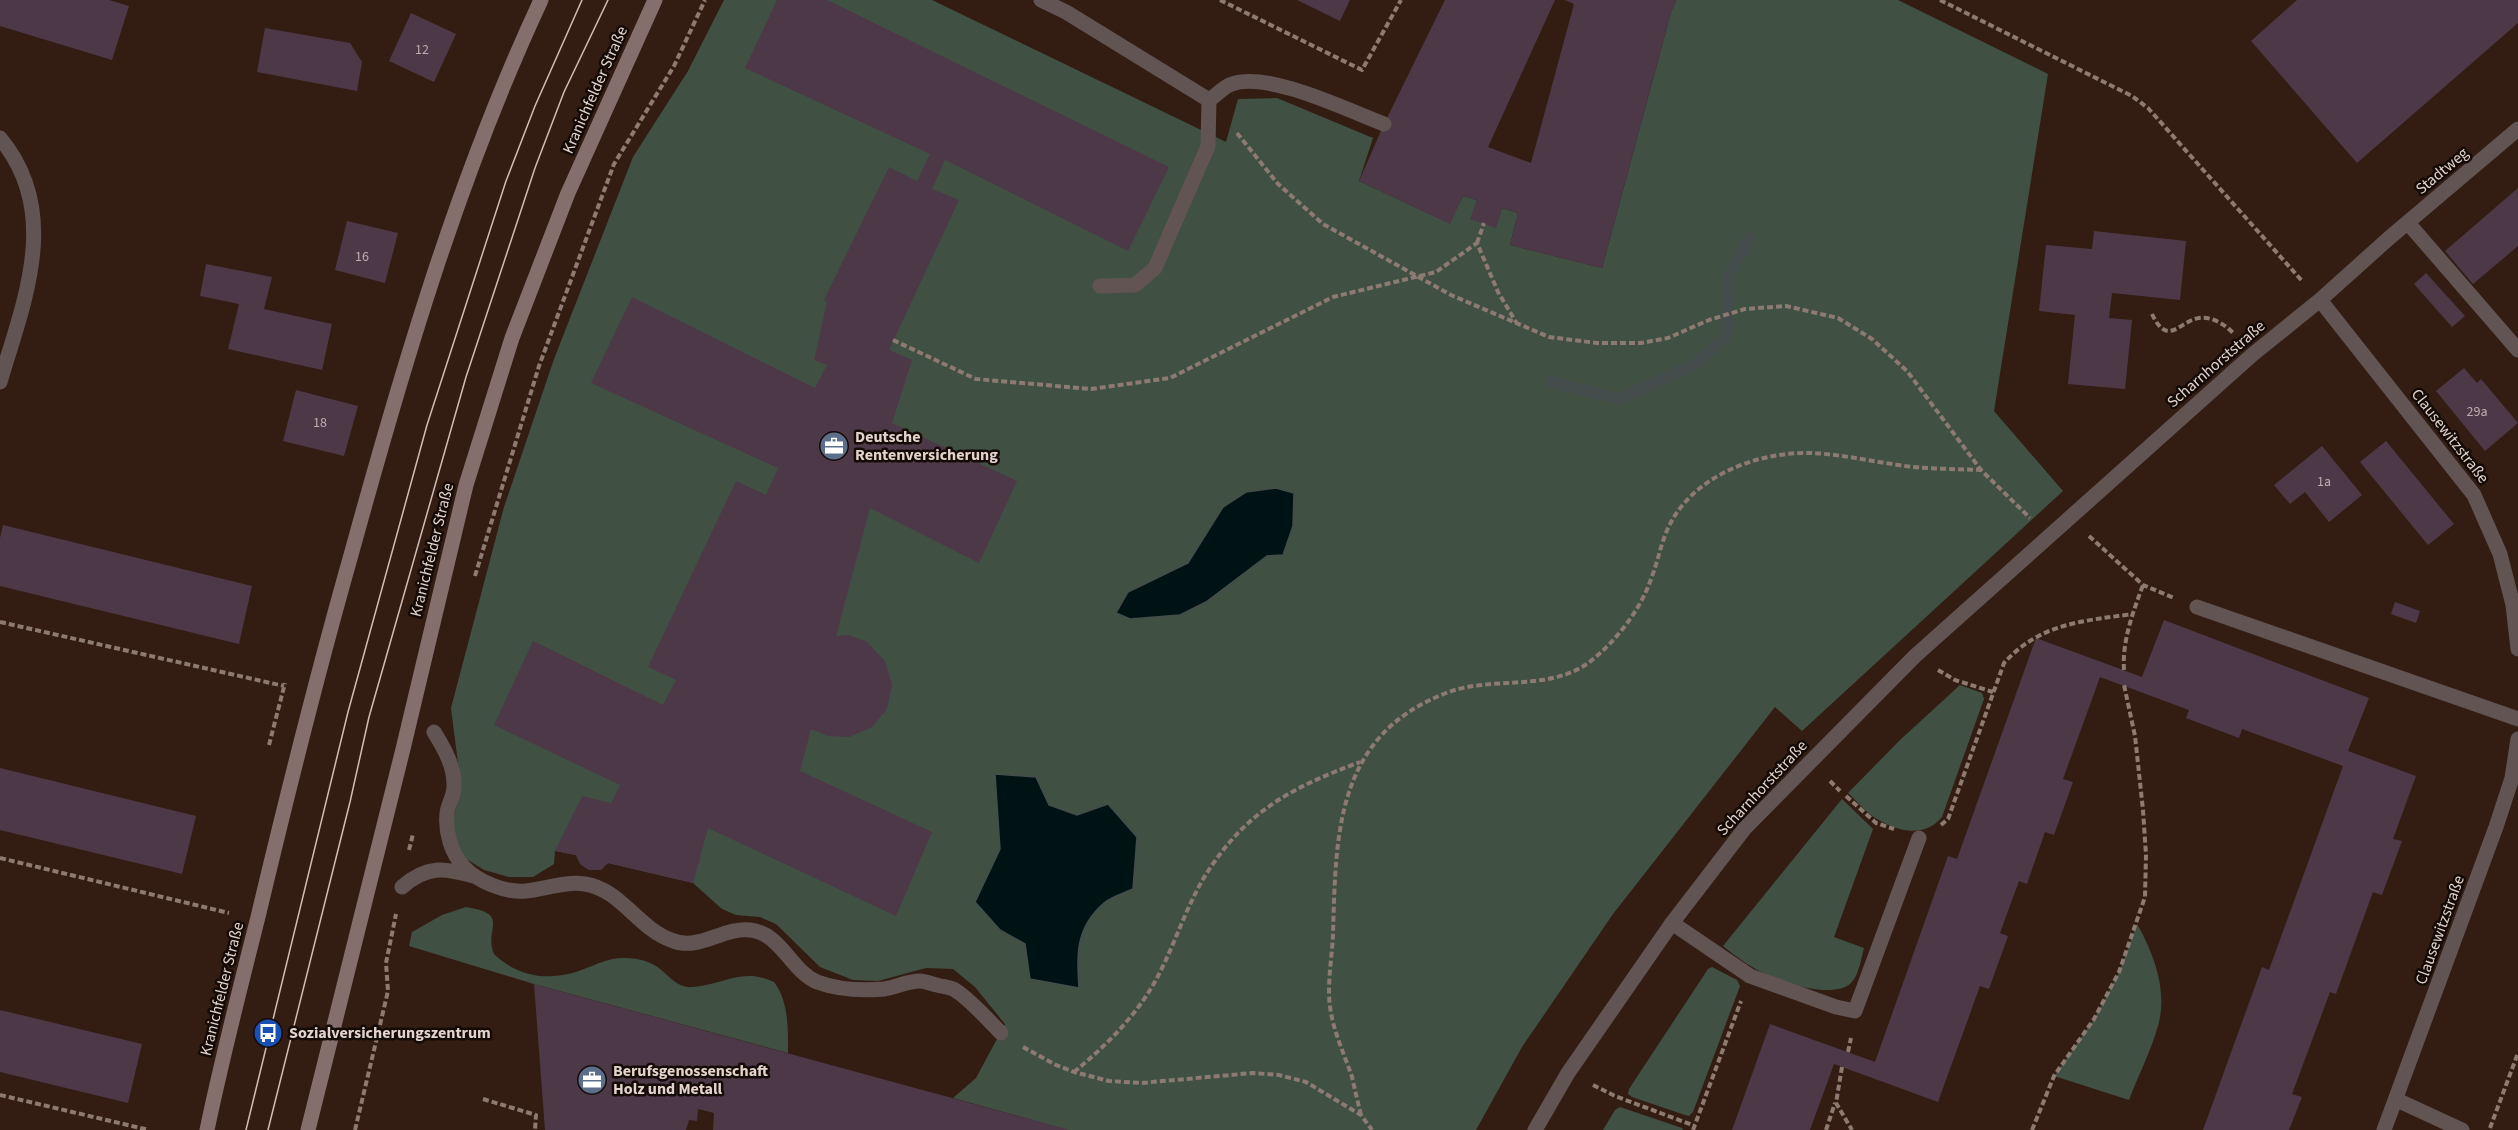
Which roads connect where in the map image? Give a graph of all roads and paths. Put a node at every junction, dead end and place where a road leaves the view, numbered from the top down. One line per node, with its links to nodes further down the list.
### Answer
1 (541, 0): 65 (main road, Kranichfelder Straße)
2 (655, 0): 66 (main road, Kranichfelder Straße)
3 (705, 0): 28 (path)
4 (1041, 0): 8 (street)
5 (1220, 0): 6 (path)
6 (1401, 0)
7 (1940, 0): 18 (path)
8 (1209, 100): 9 (street); 16 (path); 17 (street)
9 (1384, 124)
10 (2518, 129): 12 (street, Stadtweg)
11 (0, 138): 24 (street)
12 (2408, 223): 14 (street, Stadtweg); 22 (street)
13 (1484, 224): 15 (path)
14 (2388, 239): 18 (street, Scharnhorststraße)
15 (1477, 243): 16 (path); 20 (path)
16 (1416, 276): 20 (path); 21 (path)
17 (1100, 286)
18 (2320, 300): 23 (street, Scharnhorststraße); 33 (street, Clausewitzstraße)
19 (2152, 314): 23 (path)
20 (1516, 324): 25 (path)
21 (893, 340)
22 (2518, 350)
23 (2252, 355): 26 (street, Scharnhorststraße)
24 (0, 382)
25 (1981, 470): 27 (path); 42 (path)
26 (2071, 519): 27 (street, Scharnhorststraße); 29 (path)
27 (2050, 537): 50 (street, Scharnhorststraße)
28 (475, 578)
29 (2143, 585): 30 (path); 31 (path)
30 (2197, 607): 39 (street)
31 (2133, 614): 34 (path); 38 (path)
32 (0, 622): 37 (path)
33 (2518, 649)
34 (2124, 670)
35 (1955, 680): 38 (path)
36 (2124, 685): 73 (path)
37 (284, 686)
38 (1993, 692): 45 (path)
39 (2518, 719)
40 (434, 732): 47 (street)
41 (2518, 739): 60 (street, Clausewitzstraße)
42 (1360, 762): 56 (path); 62 (path)
43 (1846, 796): 44 (path)
44 (1876, 823)
45 (1919, 838): 51 (street)
46 (0, 858): 49 (path)
47 (477, 877): 48 (street); 53 (street)
48 (402, 886)
49 (230, 913)
50 (1671, 923): 51 (street); 57 (street, Scharnhorststraße)
51 (1750, 976): 63 (path)
52 (388, 992): 67 (path)
53 (1001, 1033): 56 (path)
54 (2518, 1053): 76 (path)
55 (1842, 1067): 61 (path)
56 (1074, 1072): 62 (path)
57 (1568, 1073): 63 (path); 70 (street, Scharnhorststraße)
58 (0, 1095): 64 (path)
59 (483, 1099): 68 (path)
60 (2397, 1100): 74 (street, Clausewitzstraße); 75 (street)
61 (1836, 1103): 71 (path); 72 (path)
62 (1361, 1115): 69 (path)
63 (1694, 1128)
64 (149, 1130)
65 (207, 1130)
66 (308, 1130)
67 (355, 1130)
68 (535, 1130)
69 (1372, 1130)
70 (1535, 1130)
71 (1826, 1130)
72 (1852, 1130)
73 (2032, 1130)
74 (2384, 1130)
75 (2462, 1130)
76 (2489, 1130)

